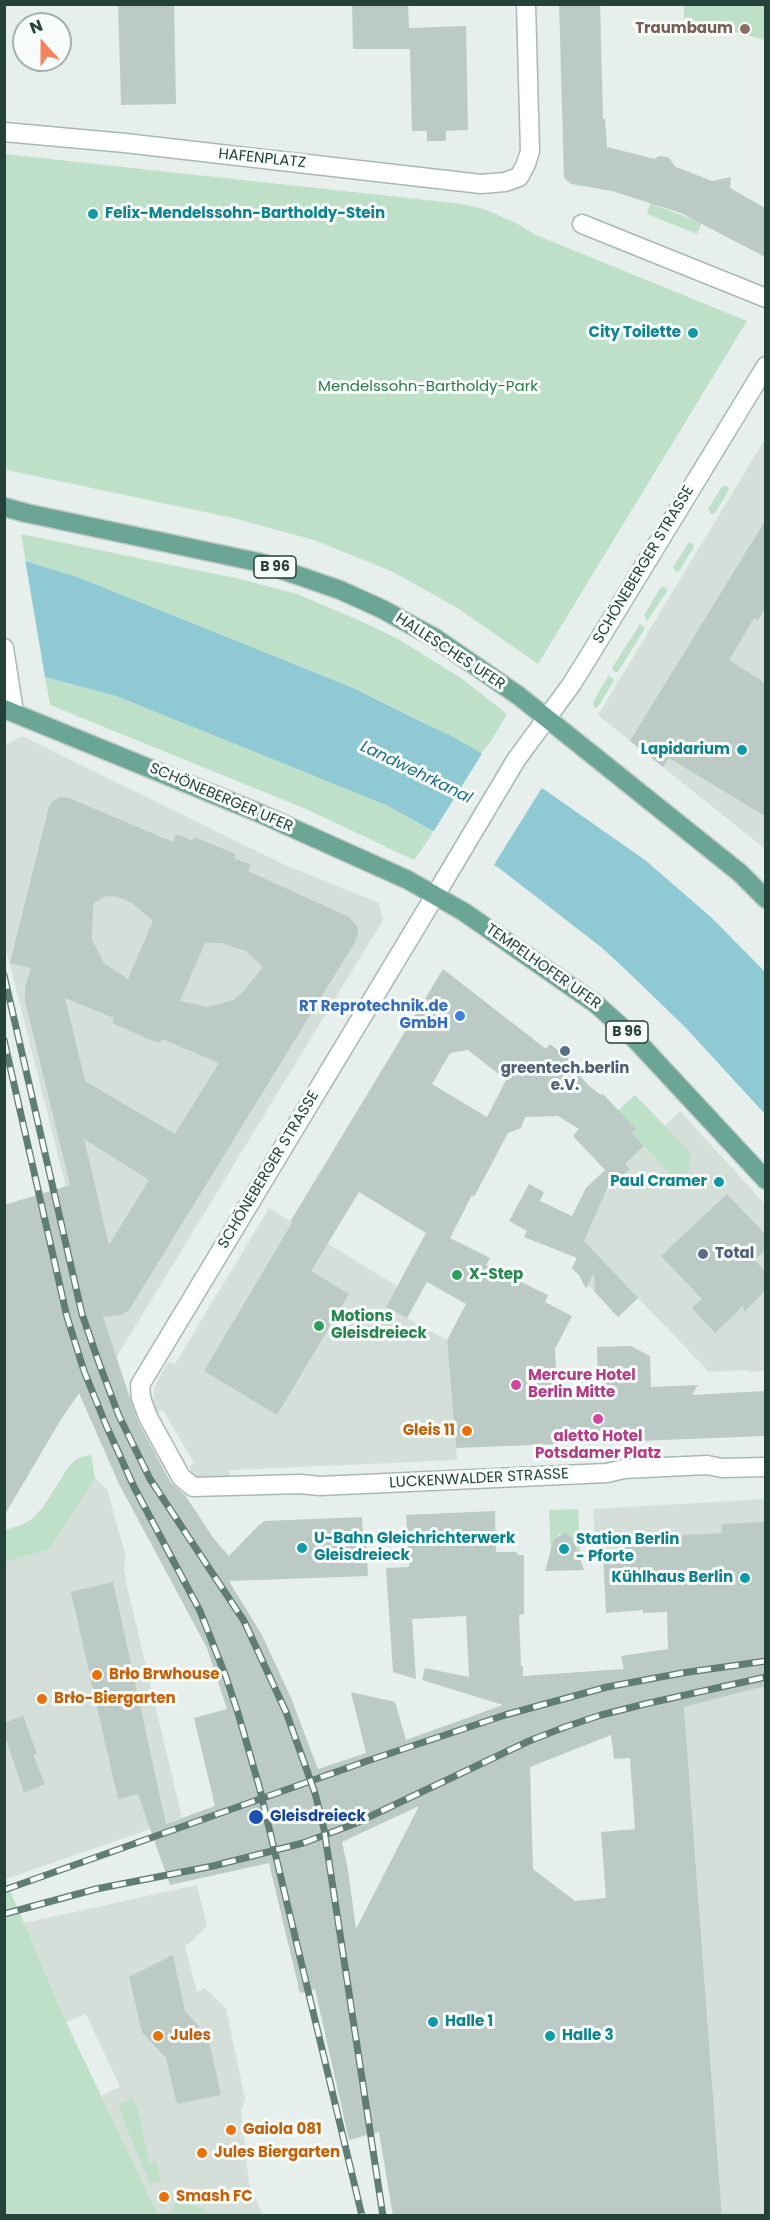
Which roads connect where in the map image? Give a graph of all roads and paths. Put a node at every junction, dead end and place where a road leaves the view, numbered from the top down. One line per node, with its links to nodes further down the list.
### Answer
1 (526, 4): 2 (street, HAFENPLATZ)
2 (4, 132)
3 (582, 224): 4 (street)
4 (765, 298)
5 (765, 366): 9 (street, SCHÖNEBERGER STRASSE)
6 (4, 507): 9 (main road, HALLESCHES UFER / B 96)
7 (4, 648): 8 (street)
8 (9, 710): 10 (main road, SCHÖNEBERGER UFER / B 96)
9 (545, 717): 10 (street, SCHÖNEBERGER STRASSE); 11 (main road, HALLESCHES UFER / B 96)
10 (436, 894): 12 (main road, TEMPELHOFER UFER / B 96); 14 (street, SCHÖNEBERGER STRASSE)
11 (765, 899)
12 (765, 1180)
13 (765, 1467): 14 (street, LUCKENWALDER STRASSE)
14 (193, 1487)

